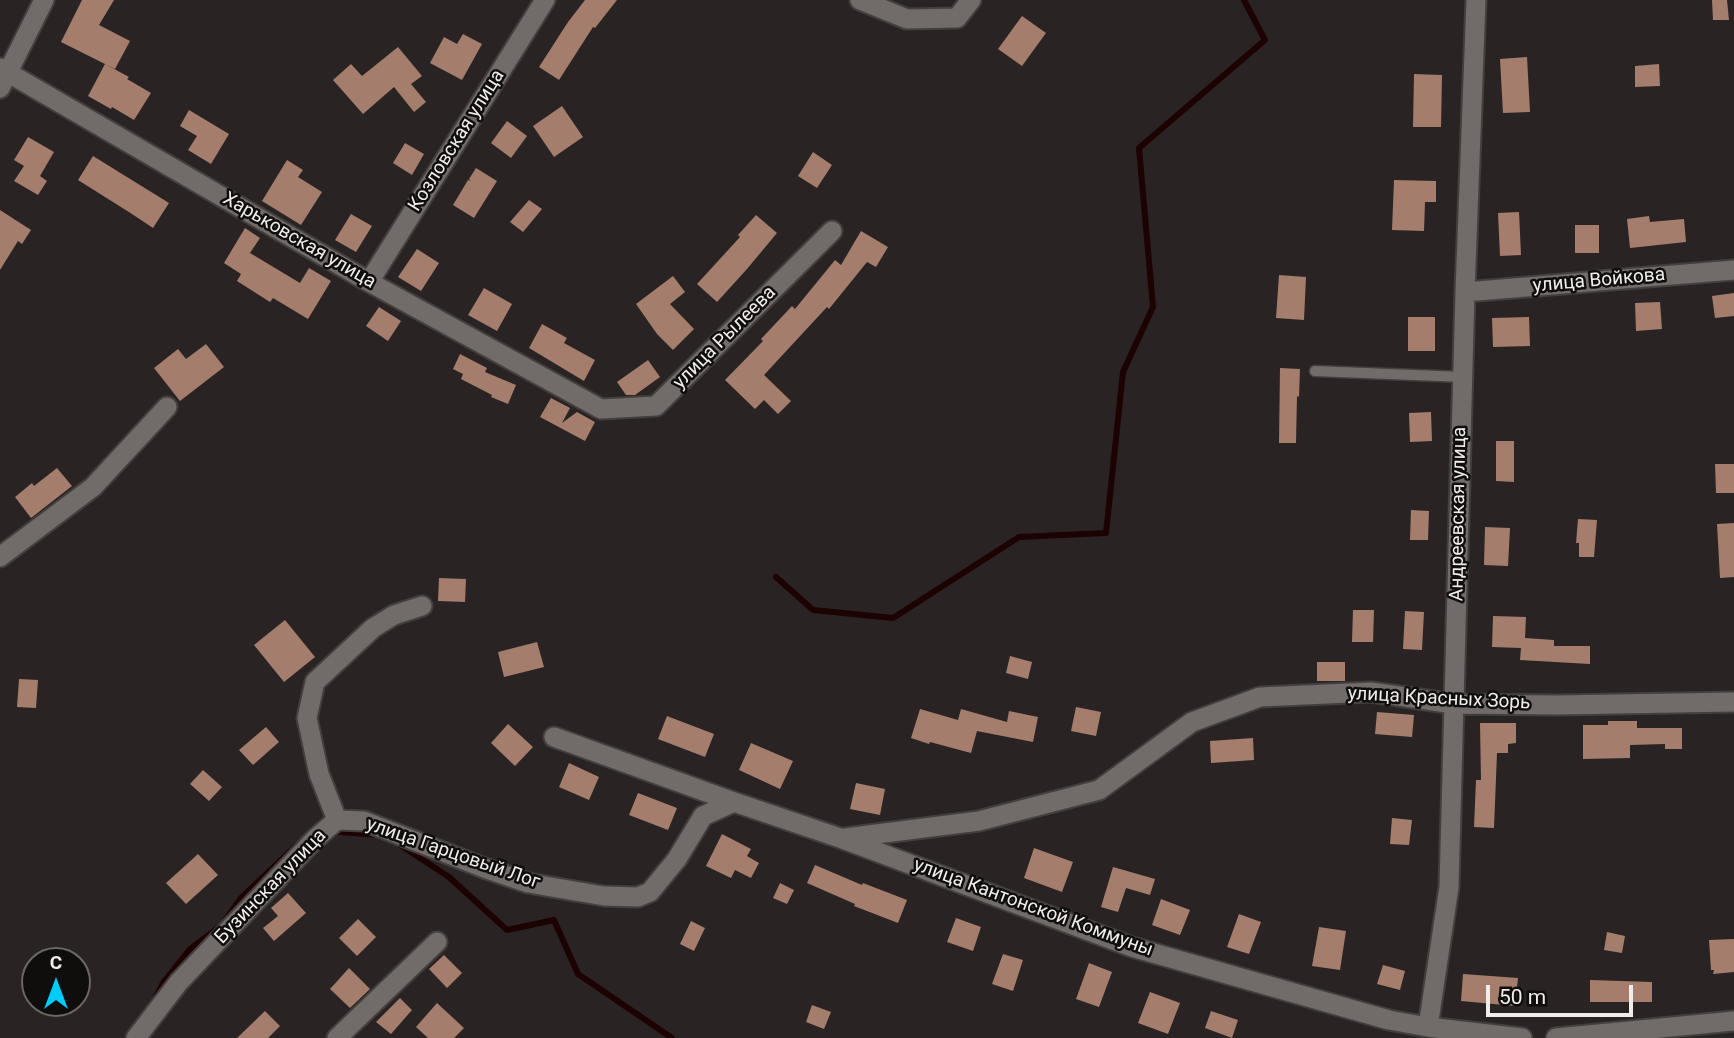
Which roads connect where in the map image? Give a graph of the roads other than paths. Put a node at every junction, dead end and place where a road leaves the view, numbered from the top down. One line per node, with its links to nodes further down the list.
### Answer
1 (44, 0): 6 (street)
2 (545, 0): 9 (street, Козловская улица)
3 (860, 0): 4 (street)
4 (971, 0)
5 (1476, 0): 10 (street, Андреевская улица)
6 (2, 76): 9 (street, Харьковская улица)
7 (832, 230): 14 (street, улица Рылеева)
8 (1734, 270): 10 (street, улица Войкова)
9 (369, 282): 14 (street, Харьковская улица)
10 (1465, 292): 12 (street, Андреевская улица)
11 (1315, 371): 12 (lane)
12 (1463, 377): 18 (street, Андреевская улица)
13 (167, 407): 15 (street)
14 (601, 409)
15 (0, 557)
16 (422, 606): 21 (street, Бузинская улица)
17 (1734, 702): 18 (street, улица Красных Зорь)
18 (1454, 704): 22 (street, улица Красных Зорь); 25 (street, Андреевская улица)
19 (554, 737): 20 (street, улица Кантонской Коммуны)
20 (734, 802): 21 (street, улица Гарцовый Лог); 22 (street, улица Кантонской Коммуны)
21 (337, 820): 26 (street, Бузинская улица)
22 (840, 838): 25 (street, улица Кантонской Коммуны)
23 (437, 942): 27 (street)
24 (1734, 1020): 29 (street)
25 (1429, 1027): 28 (street, улица Кантонской Коммуны)
26 (136, 1038)
27 (337, 1038)
28 (1522, 1038)
29 (1556, 1038)

